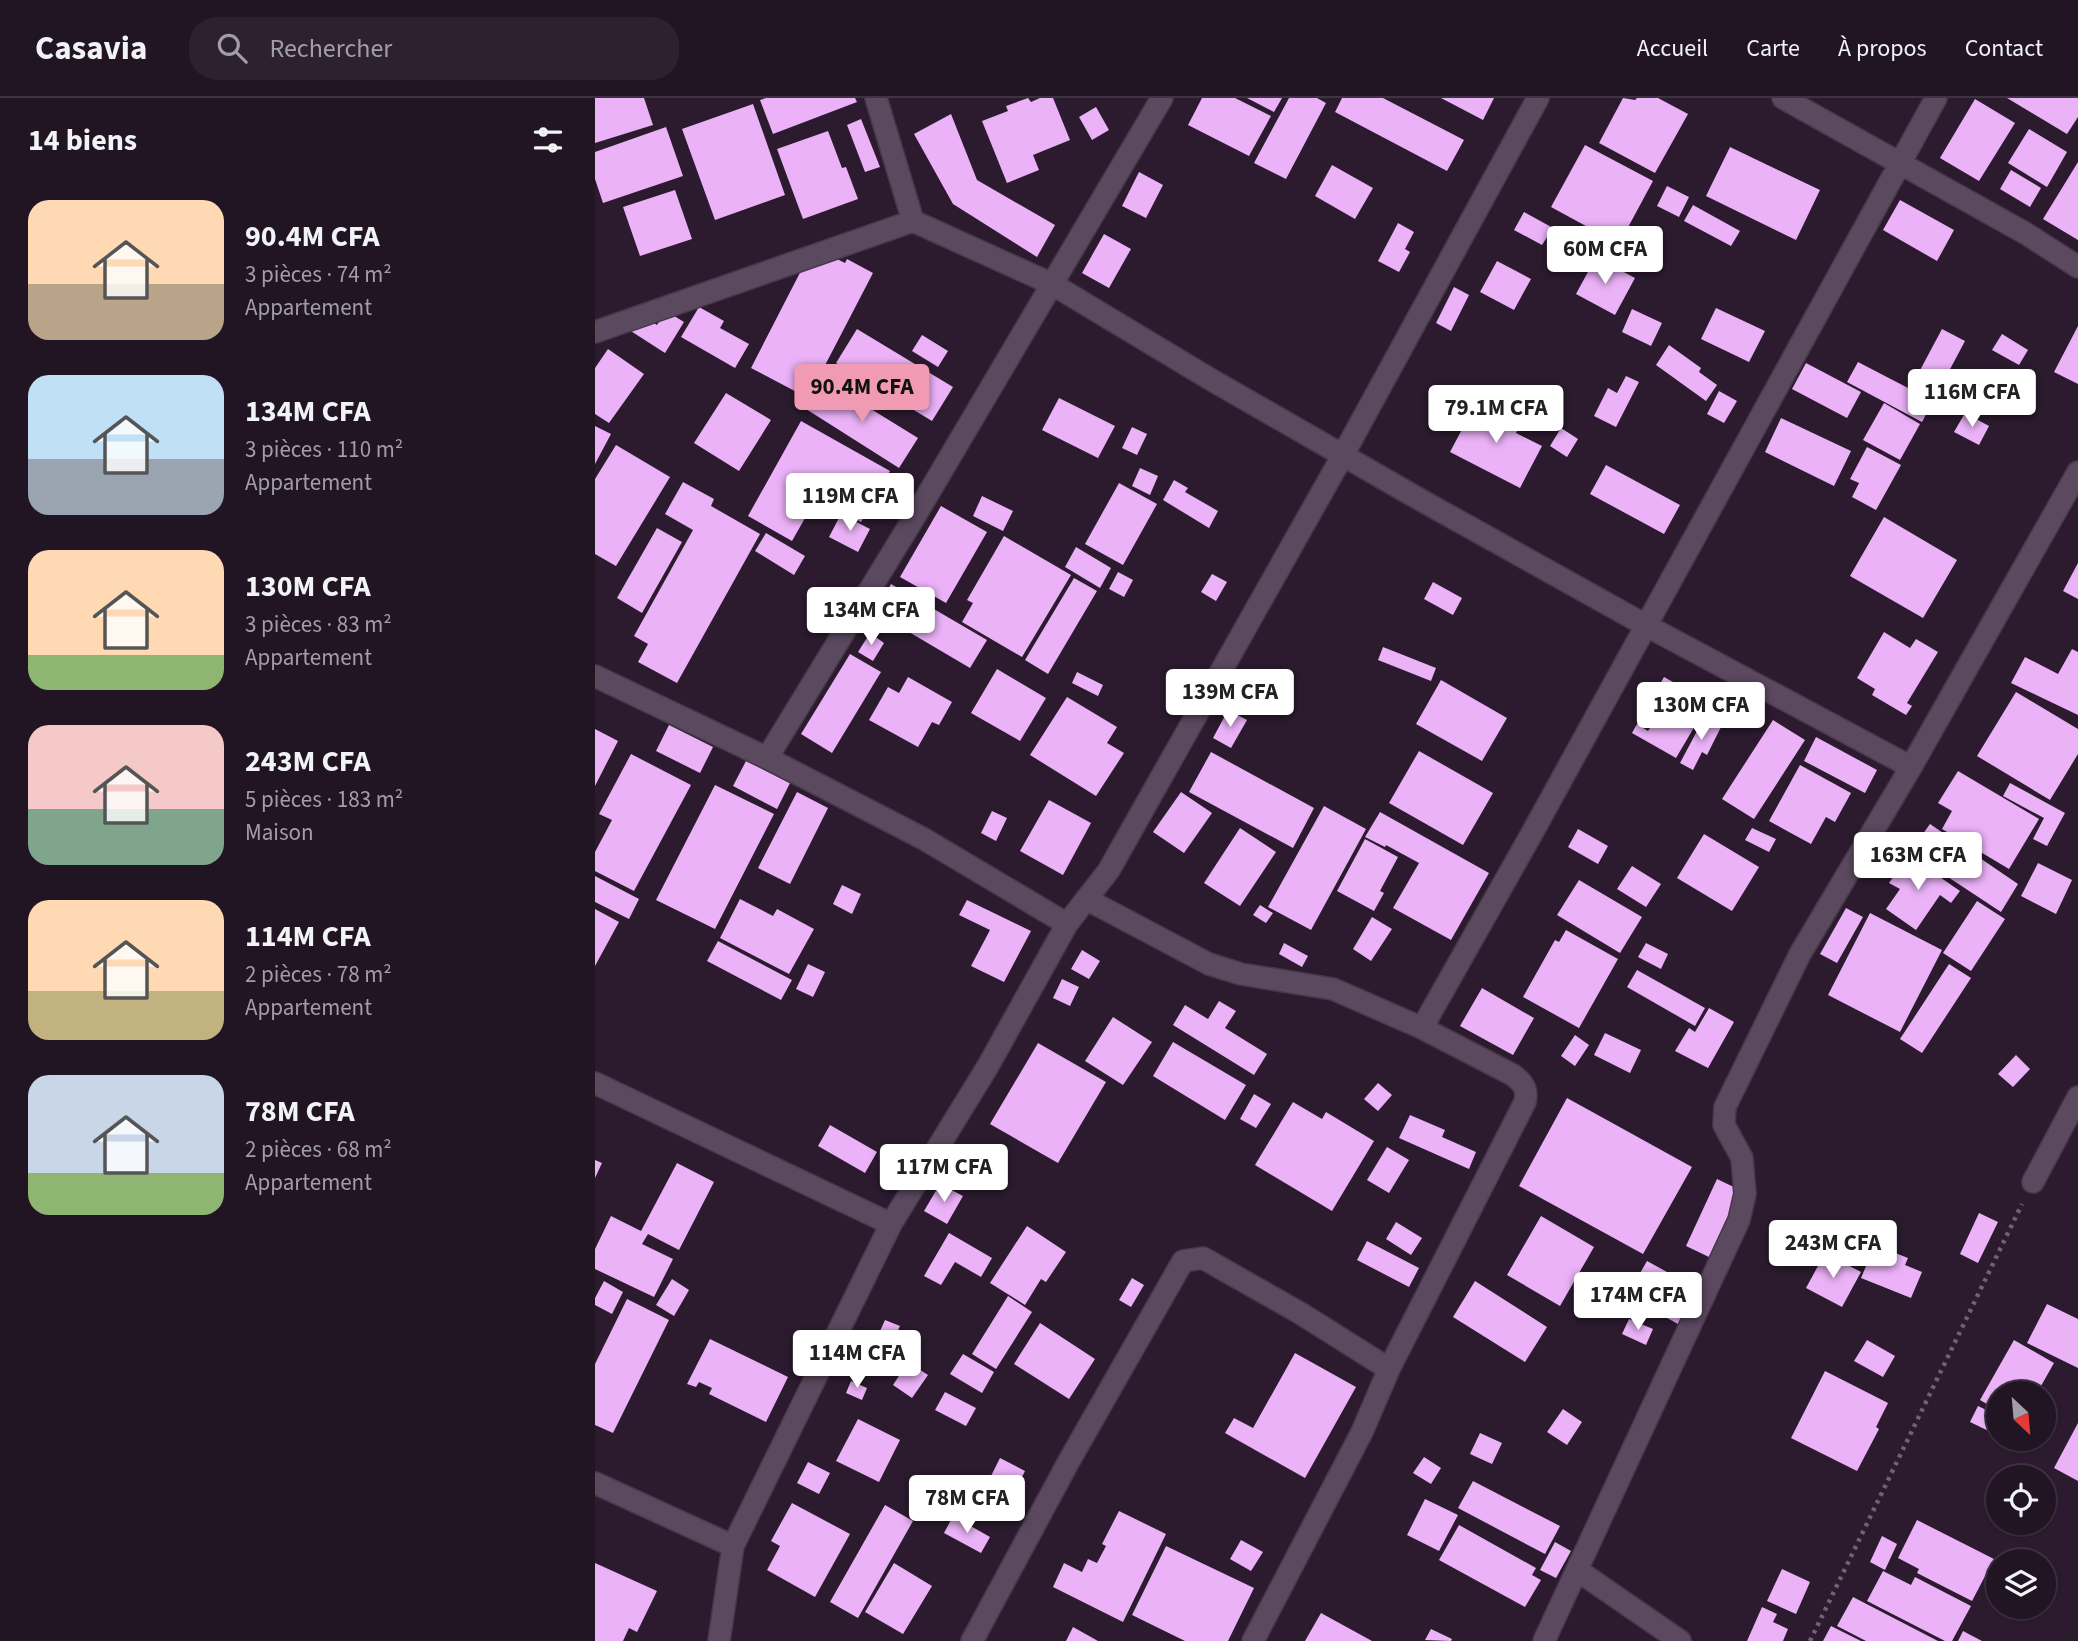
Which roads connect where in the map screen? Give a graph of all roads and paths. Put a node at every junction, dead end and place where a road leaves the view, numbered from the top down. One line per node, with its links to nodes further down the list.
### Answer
1 (876, 98): 7 (street)
2 (1162, 98): 9 (street)
3 (1538, 98): 11 (street)
4 (1783, 98): 6 (street)
5 (1936, 98): 6 (street)
6 (1899, 162): 8 (street); 13 (street)
7 (913, 221): 9 (street); 10 (street)
8 (2078, 267)
9 (1052, 284): 11 (street); 15 (street)
10 (595, 332)
11 (1343, 455): 13 (street); 17 (street)
12 (2078, 472): 16 (street)
13 (1647, 626): 16 (street); 19 (street)
14 (595, 676): 15 (street)
15 (767, 758): 18 (street)
16 (1911, 767): 27 (street)
17 (1086, 899): 18 (street); 19 (street)
18 (1067, 924): 23 (street)
19 (1422, 1028): 24 (street)
20 (595, 1083): 23 (street)
21 (2078, 1097): 22 (street)
22 (2033, 1182): 33 (path)
23 (891, 1224): 26 (street)
24 (1388, 1370): 29 (street); 30 (street)
25 (595, 1483): 26 (street)
26 (733, 1546): 28 (street)
27 (1577, 1570): 31 (street); 32 (street)
28 (719, 1641)
29 (972, 1641)
30 (1253, 1641)
31 (1544, 1641)
32 (1680, 1641)
33 (1810, 1641)

